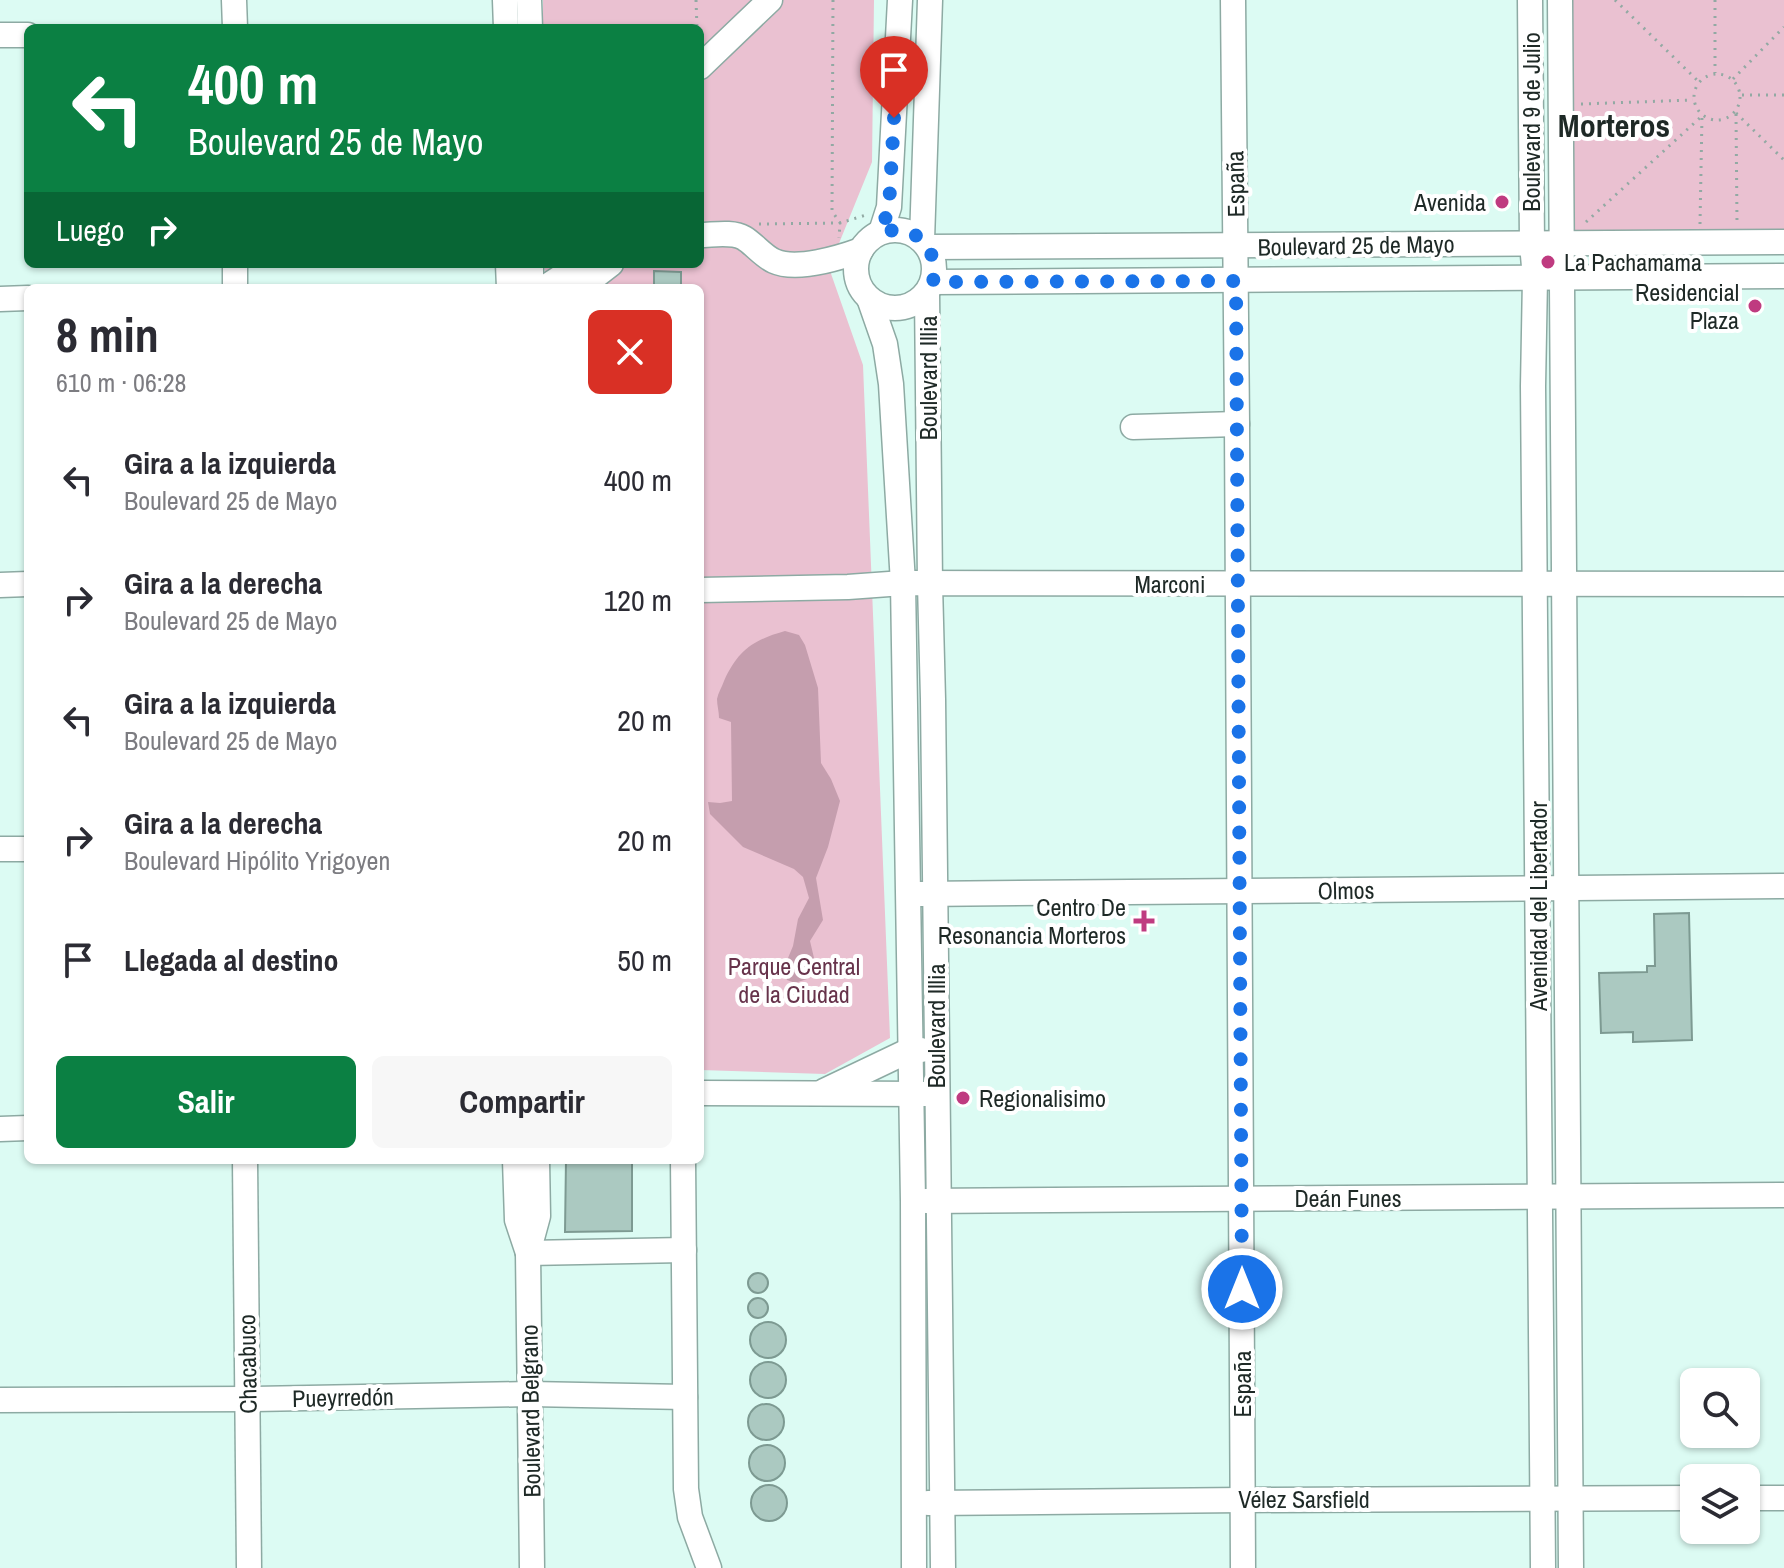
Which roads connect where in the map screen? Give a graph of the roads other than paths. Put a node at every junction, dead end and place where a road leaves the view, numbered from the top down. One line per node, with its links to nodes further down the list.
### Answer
1 (234, 0): 10 (street)
2 (505, 0): 11 (street)
3 (529, 0): 12 (street)
4 (770, 0): 15 (street)
5 (900, 0): 16 (street)
6 (930, 0): 19 (street)
7 (1233, 0): 22 (street, España)
8 (1530, 0): 20 (street, Boulevard 9 de Julio)
9 (1560, 0): 21 (street, Boulevard 9 de Julio)
10 (235, 24)
11 (506, 24)
12 (530, 24)
13 (0, 35): 14 (street)
14 (24, 35)
15 (704, 63)
16 (881, 232): 19 (street, Boulevard 25 de Mayo); 24 (street)
17 (704, 235): 24 (street)
18 (1784, 242): 21 (street, Boulevard 25 de Mayo)
19 (925, 244): 22 (street, Boulevard 25 de Mayo); 33 (street)
20 (1532, 244): 21 (street, Boulevard 25 de Mayo); 22 (street, Boulevard 25 de Mayo); 28 (street, Avenidad del Libertador)
21 (1562, 244): 29 (street, Avenidad del Libertador)
22 (1236, 247): 30 (street, España)
23 (704, 250): 34 (street, Boulevard 25 de Mayo)
24 (849, 254): 34 (street)
25 (575, 268): 31 (street)
26 (606, 268): 32 (street)
27 (1784, 276): 29 (street, Boulevard 25 de Mayo)
28 (1535, 278): 29 (street, Boulevard 25 de Mayo); 30 (street, Boulevard 25 de Mayo); 45 (street, Avenidad del Libertador)
29 (1562, 278): 46 (street, Avenidad del Libertador)
30 (1236, 281): 33 (street, Boulevard 25 de Mayo); 39 (street, España)
31 (550, 284)
32 (585, 284)
33 (930, 287): 34 (street, Boulevard 25 de Mayo); 43 (street, Boulevard Illia)
34 (864, 292): 41 (street, Boulevard Illia)
35 (24, 298): 36 (street)
36 (0, 299)
37 (0, 312): 38 (street)
38 (24, 312)
39 (1237, 424): 40 (street); 44 (street, España)
40 (1133, 427)
41 (903, 583): 43 (street, Marconi); 49 (street, Marconi); 56 (street, Boulevard Illia)
42 (24, 584): 48 (street)
43 (930, 584): 44 (street, Marconi); 57 (street, Boulevard Illia)
44 (1238, 584): 45 (street, Marconi); 55 (street, España)
45 (1535, 584): 46 (street, Marconi); 53 (street, Avenidad del Libertador)
46 (1564, 584): 47 (street, Marconi); 54 (street, Avenidad del Libertador)
47 (1784, 584)
48 (0, 585)
49 (704, 590)
50 (0, 849): 51 (street)
51 (24, 849)
52 (1784, 886): 54 (street, Olmos)
53 (1538, 888): 54 (street, Olmos); 55 (street, Olmos); 71 (street, Avenidad del Libertador)
54 (1566, 888): 72 (street, Avenidad del Libertador)
55 (1240, 891): 57 (street, Olmos); 73 (street, España)
56 (909, 894): 57 (street, Olmos); 58 (street, Boulevard Illia)
57 (935, 894): 59 (street, Boulevard Illia)
58 (910, 1050): 59 (street); 61 (street); 62 (street, Boulevard Illia)
59 (936, 1050): 63 (street, Boulevard Illia)
60 (704, 1093): 61 (street)
61 (818, 1094): 62 (street)
62 (911, 1094): 63 (street); 75 (street, Boulevard Illia)
63 (937, 1095): 74 (street, Boulevard Illia)
64 (24, 1128): 65 (street)
65 (0, 1129)
66 (245, 1164): 80 (street, Chacabuco)
67 (515, 1164): 77 (street, Boulevard Belgrano)
68 (537, 1164): 77 (street, Boulevard Belgrano)
69 (683, 1164): 76 (street)
70 (1784, 1195): 72 (street, Deán Funes)
71 (1540, 1197): 72 (street, Deán Funes); 73 (street, Deán Funes); 85 (street, Avenidad del Libertador)
72 (1569, 1197): 86 (street, Avenidad del Libertador)
73 (1241, 1198): 74 (street, Deán Funes); 87 (street, España)
74 (939, 1200): 75 (street, Deán Funes); 88 (street, Boulevard Illia)
75 (913, 1201): 89 (street, Boulevard Illia)
76 (684, 1250): 77 (street); 79 (street)
77 (528, 1253): 78 (street, Boulevard Belgrano)
78 (530, 1394): 79 (street, Pueyrredón); 80 (street, Pueyrredón); 91 (street, Boulevard Belgrano)
79 (685, 1397): 92 (street)
80 (247, 1399): 81 (street, Pueyrredón); 90 (street, Chacabuco)
81 (0, 1400)
82 (1680, 1498): 86 (street, Vélez Sarsfield)
83 (1760, 1498): 84 (street)
84 (1784, 1498)
85 (1543, 1499): 86 (street, Vélez Sarsfield); 87 (street, Vélez Sarsfield); 96 (street, Avenidad del Libertador)
86 (1571, 1499): 97 (street, Avenidad del Libertador)
87 (1243, 1500): 88 (street, Vélez Sarsfield); 95 (street, España)
88 (943, 1503): 89 (street, Vélez Sarsfield); 94 (street, Boulevard Illia)
89 (914, 1504): 93 (street, Boulevard Illia)
90 (249, 1568)
91 (532, 1568)
92 (709, 1568)
93 (914, 1568)
94 (943, 1568)
95 (1243, 1568)
96 (1543, 1568)
97 (1571, 1568)

